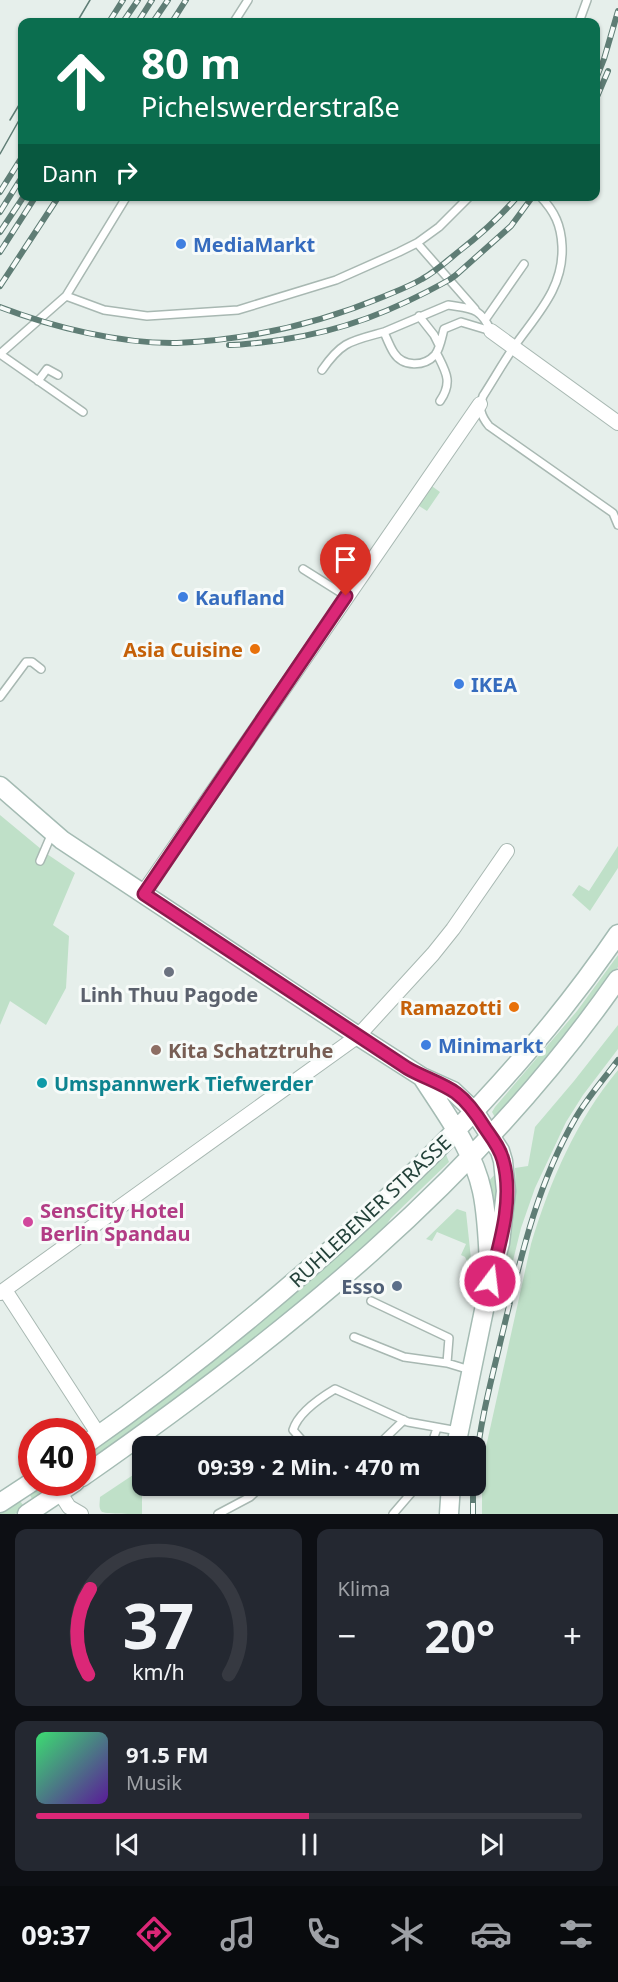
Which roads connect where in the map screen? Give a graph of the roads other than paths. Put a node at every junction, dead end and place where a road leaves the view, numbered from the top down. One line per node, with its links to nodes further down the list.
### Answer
1 (248, 0): 3 (lane)
2 (587, 0): 4 (lane)
3 (237, 18)
4 (580, 18)
5 (124, 201): 10 (lane)
6 (544, 201): 16 (lane)
7 (464, 203): 8 (lane)
8 (417, 243): 10 (lane); 11 (lane)
9 (524, 264): 13 (lane)
10 (66, 296): 17 (lane)
11 (475, 309): 12 (lane); 13 (lane)
12 (419, 316): 14 (lane); 15 (lane)
13 (488, 325): 15 (lane); 16 (street)
14 (384, 332): 18 (lane); 19 (lane)
15 (439, 345): 18 (lane)
16 (514, 347): 23 (lane); 25 (street)
17 (0, 354): 21 (lane)
18 (436, 354): 22 (lane)
19 (322, 370)
20 (58, 375): 21 (lane)
21 (38, 381): 24 (lane)
22 (440, 401)
23 (480, 404): 26 (lane); 28 (street)
24 (83, 412)
25 (618, 423)
26 (618, 525)
27 (303, 569): 28 (lane)
28 (346, 596): 35 (street)
29 (41, 669): 30 (lane)
30 (0, 697)
31 (0, 786): 32 (main road)
32 (53, 832): 34 (lane); 35 (main road)
33 (507, 851): 38 (street)
34 (40, 861)
35 (144, 894): 38 (main road)
36 (618, 934): 40 (main road, RUHLEBENER STRASSE)
37 (618, 979): 42 (main road, RUHLEBENER STRASSE)
38 (358, 1036): 39 (main road); 45 (street)
39 (422, 1077): 40 (main road); 41 (main road)
40 (474, 1111): 41 (main road, RUHLEBENER STRASSE); 42 (main road)
41 (457, 1130): 43 (main road); 52 (main road, RUHLEBENER STRASSE)
42 (491, 1137): 43 (main road, RUHLEBENER STRASSE); 44 (main road)
43 (470, 1159): 44 (main road); 59 (main road, RUHLEBENER STRASSE)
44 (490, 1281): 49 (main road)
45 (2, 1291): 52 (street)
46 (371, 1301): 48 (lane)
47 (354, 1337): 48 (lane)
48 (447, 1363): 49 (lane)
49 (471, 1370): 57 (main road)
50 (404, 1420): 51 (lane); 53 (lane); 54 (lane)
51 (437, 1428): 55 (lane); 56 (lane)
52 (99, 1435): 58 (main road, RUHLEBENER STRASSE)
53 (298, 1436)
54 (387, 1436)
55 (434, 1436)
56 (453, 1436)
57 (457, 1436)
58 (96, 1437)
59 (96, 1467)
60 (18, 1491): 66 (main road)
61 (55, 1496): 67 (main road)
62 (62, 1496): 68 (street)
63 (251, 1496): 69 (lane)
64 (409, 1496): 70 (lane)
65 (451, 1496): 71 (main road)
66 (0, 1503)
67 (27, 1514)
68 (81, 1514)
69 (218, 1514)
70 (393, 1514)
71 (449, 1514)

